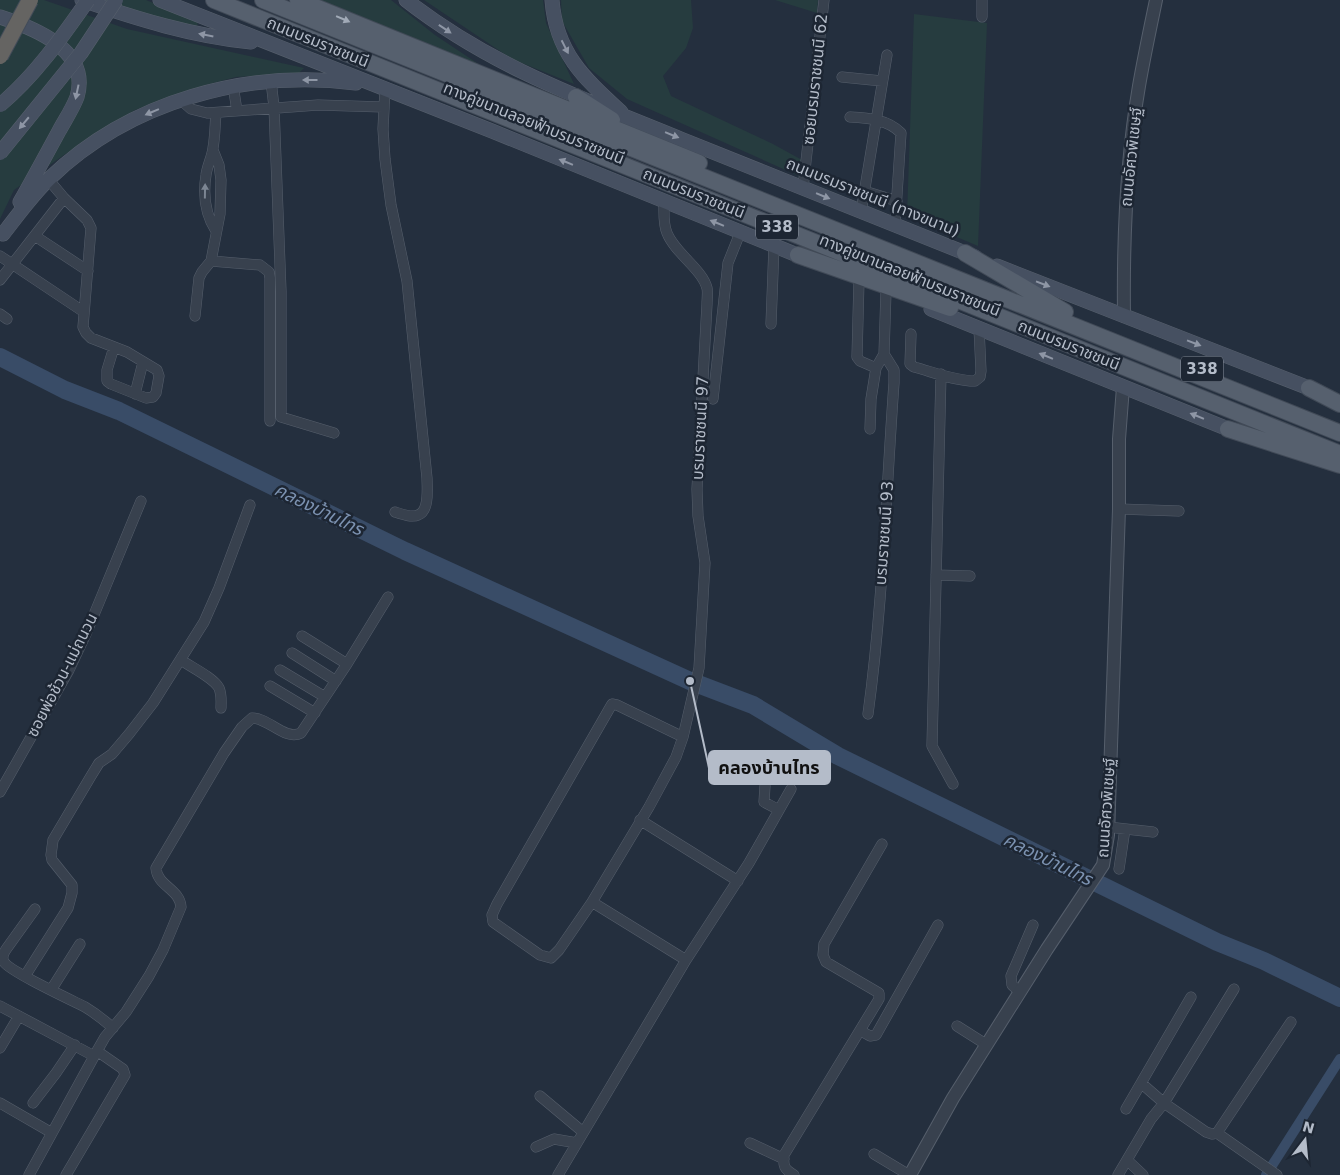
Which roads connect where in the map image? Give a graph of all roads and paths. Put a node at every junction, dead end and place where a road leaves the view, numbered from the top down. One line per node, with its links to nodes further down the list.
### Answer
1 (30, 0): 19 (highway, bridge)
2 (82, 0): 17 (main road, one-way to 2)
3 (88, 0): 27 (main road, bridge)
4 (116, 0): 37 (main road, one-way to 37, bridge)
5 (160, 0): 17 (main road, 338)
6 (214, 0): 68 (main road, ถนนบรมราชชนนี / 338)
7 (230, 0): 85 (main road, ทางคู่ขนานลอยฟ้าบรมราชชนนี / 338)
8 (263, 0): 84 (main road, ทางคู่ขนานลอยฟ้าบรมราชชนนี / 338)
9 (298, 0): 36 (main road, ถนนบรมราชชนนี / 338, one-way to 36)
10 (406, 0): 25 (main road, ถนนบรมราชชนนี (ทางขนาน) / 338, one-way to 25)
11 (552, 0): 32 (main road, one-way to 32)
12 (824, 0): 39 (street, ซอยบรมราชชนนี 62)
13 (982, 0): 15 (street)
14 (1156, 0): 63 (street, ถนนอัศวพิเชษฐ์)
15 (982, 16)
16 (0, 18): 48 (main road, one-way to 48)
17 (272, 45): 24 (main road, 338)
18 (886, 55): 22 (street)
19 (0, 56)
20 (842, 77): 22 (street)
21 (272, 81): 23 (main road); 24 (main road, one-way to 21); 29 (street)
22 (882, 81): 34 (street)
23 (233, 85): 26 (main road); 30 (street)
24 (380, 87): 28 (street); 43 (main road, 338, one-way to 24)
25 (576, 97): 32 (main road, ถนนบรมราชชนนี (ทางขนาน) / 338); 36 (main road)
26 (181, 100): 31 (street); 38 (main road, one-way to 38)
27 (0, 105)
28 (383, 107): 29 (street); 93 (street)
29 (274, 108): 30 (street); 83 (street)
30 (237, 111): 31 (street)
31 (216, 113): 35 (street)
32 (627, 117): 39 (main road, ถนนบรมราชชนนี (ทางขนาน) / 338, one-way to 39)
33 (850, 117): 34 (street)
34 (876, 119): 40 (street); 42 (street)
35 (213, 150): 46 (street); 46 (street, one-way to 35)
36 (666, 150): 61 (main road, ถนนบรมราชชนนี / 338)
37 (0, 154)
38 (48, 179): 41 (street); 48 (main road)
39 (803, 188): 44 (main road, ถนนบรมราชชนนี (ทางขนาน) / 338, one-way to 44)
40 (864, 192): 42 (street); 44 (street)
41 (64, 198): 49 (street); 56 (street)
42 (896, 201): 45 (street)
43 (664, 202): 47 (main road, 338, one-way to 43); 108 (street, บรมราชชนนี 97)
44 (861, 212): 45 (main road, ถนนบรมราชชนนี (ทางขนาน) / 338)
45 (895, 225): 51 (main road, ถนนบรมราชชนนี (ทางขนาน) / 338)
46 (216, 231): 54 (street)
47 (740, 233): 50 (main road, 338); 76 (street)
48 (1, 236)
49 (35, 236): 55 (street); 56 (street)
50 (774, 246): 53 (main road, 338); 64 (street)
51 (965, 253): 61 (main road); 63 (main road, ถนนบรมราชชนนี (ทางขนาน) / 338, one-way to 63)
52 (0, 256): 55 (street)
53 (798, 256): 58 (main road, 338); 68 (main road)
54 (211, 261): 62 (street); 79 (street)
55 (12, 264): 57 (street); 60 (street)
56 (88, 271): 60 (street)
57 (0, 280)
58 (860, 280): 59 (main road, 338); 71 (street)
59 (886, 291): 65 (main road, 338); 69 (street)
60 (84, 312): 67 (street)
61 (1065, 312): 80 (main road, ถนนบรมราชชนนี / 338)
62 (195, 316)
63 (1124, 316): 74 (main road, ถนนบรมราชชนนี (ทางขนาน) / 338, one-way to 74)
64 (771, 324)
65 (979, 328): 72 (street); 73 (main road, 338, one-way to 65)
66 (912, 334): 72 (street)
67 (114, 347): 70 (street); 75 (street)
68 (1078, 349): 86 (main road, ถนนบรมราชชนนี / 338)
69 (884, 354): 71 (street); 107 (street, บรมราชชนนี 93)
70 (143, 362): 75 (street); 75 (street)
71 (876, 368): 81 (street)
72 (941, 374): 94 (street)
73 (1123, 387): 82 (main road, 338, one-way to 73); 91 (street, ถนนอัศวพิเชษฐ์)
74 (1309, 388): 77 (main road, ถนนบรมราชชนนี (ทางขนาน) / 338); 78 (main road)
75 (134, 394)
76 (713, 399)
77 (1340, 400)
78 (1340, 404)
79 (270, 421)
80 (1340, 423)
81 (870, 429)
82 (1228, 429): 87 (main road); 88 (main road, 338)
83 (334, 432)
84 (1340, 433)
85 (1340, 448)
86 (1340, 454)
87 (1340, 465)
88 (1340, 472)
89 (141, 501): 112 (street, ซอยพ่อช้วน-แม่ถนวน)
90 (250, 505): 99 (street)
91 (1119, 509): 92 (street); 115 (street, ถนนอัศวพิเชษฐ์)
92 (1179, 511)
93 (394, 512)
94 (936, 575): 95 (street); 109 (street)
95 (970, 576)
96 (388, 597): 100 (street)
97 (302, 636): 100 (street)
98 (292, 653): 102 (street)
99 (181, 660): 105 (street); 127 (street)
100 (347, 664): 102 (street)
101 (280, 670): 104 (street)
102 (336, 681): 104 (street)
103 (270, 686): 106 (street)
104 (326, 697): 106 (street)
105 (221, 708)
106 (315, 712): 136 (street)
107 (868, 714)
108 (683, 737): 114 (street, บรมราชชนนี 97); 121 (street, บรมราชชนนี 97)
109 (953, 784)
110 (765, 786): 113 (street)
111 (791, 789): 113 (street)
112 (0, 792)
113 (779, 810): 120 (street)
114 (640, 820): 120 (street); 121 (street, บรมราชชนนี 97)
115 (1108, 827): 116 (street); 130 (street, ถนนอัศวพิเชษฐ์)
116 (1125, 829): 117 (street); 119 (street)
117 (1152, 832)
118 (882, 844): 137 (street)
119 (1119, 869)
120 (738, 881): 126 (street)
121 (592, 902): 126 (street)
122 (35, 909): 127 (street)
123 (938, 925): 137 (street)
124 (1032, 925): 130 (street)
125 (80, 944): 129 (street)
126 (686, 960): 148 (street)
127 (25, 976): 129 (street)
128 (1234, 989): 146 (street)
129 (51, 990): 136 (street)
130 (1020, 992): 139 (street, ถนนอัศวพิเชษฐ์)
131 (1191, 997): 142 (street)
132 (0, 1006): 133 (street)
133 (19, 1016): 138 (street); 140 (street)
134 (1291, 1022): 150 (street)
135 (957, 1026): 139 (street)
136 (113, 1028): 141 (street)
137 (861, 1031): 155 (street)
138 (75, 1045): 141 (street); 145 (street)
139 (987, 1045): 162 (street, ถนนอัศวพิเชษฐ์)
140 (0, 1048)
141 (95, 1054): 149 (street); 159 (street)
142 (1141, 1083): 146 (street); 147 (street)
143 (540, 1096): 148 (street)
144 (0, 1103): 149 (street)
145 (33, 1103)
146 (1164, 1103): 150 (street); 156 (street)
147 (1126, 1109)
148 (583, 1132): 151 (street)
149 (52, 1133): 158 (street)
150 (1217, 1133): 157 (street)
151 (577, 1143): 153 (street); 160 (street)
152 (750, 1143): 155 (street)
153 (536, 1147)
154 (874, 1154): 162 (street)
155 (784, 1159): 161 (street)
156 (1127, 1160): 163 (street); 164 (street)
157 (1275, 1174)
158 (28, 1175)
159 (66, 1175)
160 (558, 1175)
161 (794, 1175)
162 (909, 1175)
163 (1118, 1175)
164 (1143, 1175)

